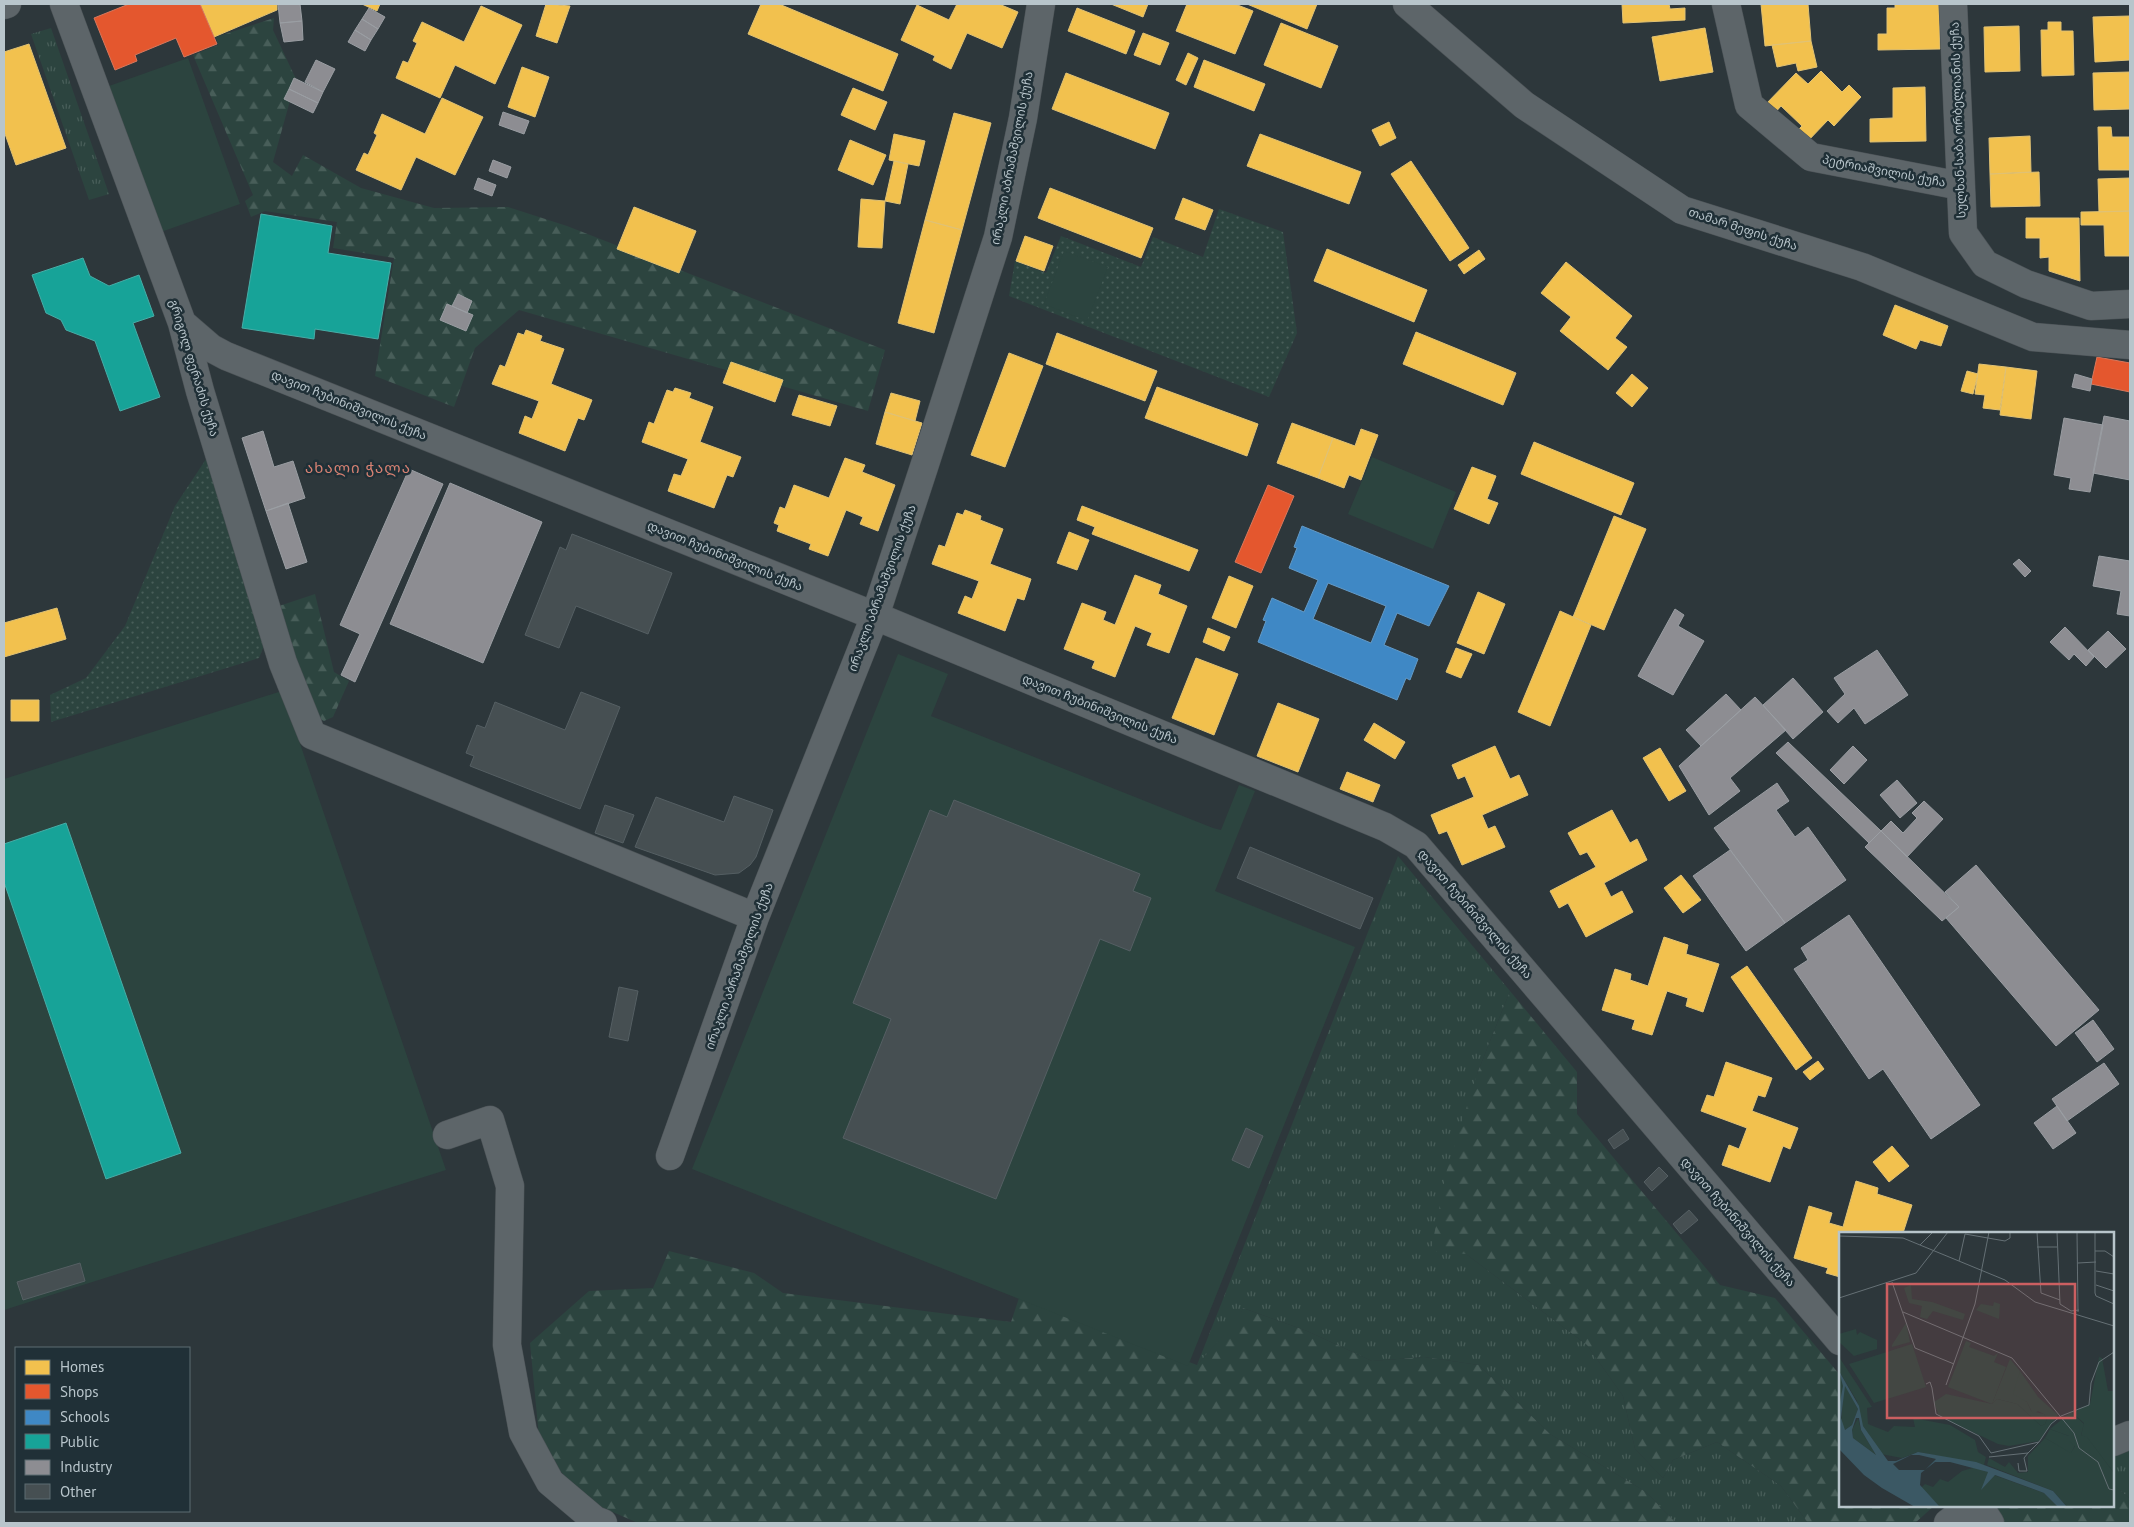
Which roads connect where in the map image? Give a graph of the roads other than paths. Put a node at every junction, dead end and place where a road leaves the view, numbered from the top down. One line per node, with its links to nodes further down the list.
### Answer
1 (64, 4): 9 (street, გრიგოლ ფერაძის ქუჩა)
2 (1041, 4): 14 (street, ირაკლი აბრამაშვილის ქუჩა)
3 (1407, 4): 10 (street, თამარ მეფის ქუჩა)
4 (1726, 4): 6 (street, პეტრიაშვილის ქუჩა)
5 (1953, 4): 6 (street, სულხან-საბა ორბელიანის ქუჩა)
6 (1961, 186): 8 (street, სულხან-საბა ორბელიანის ქუჩა)
7 (2130, 304): 8 (street, სულხან-საბა ორბელიანის ქუჩა)
8 (2091, 306): 10 (street)
9 (182, 323): 12 (street, დავით ჩუბინიშვილის ქუჩა); 13 (street, გრიგოლ ფერაძის ქუჩა)
10 (2071, 341): 11 (street, თამარ მეფის ქუჩა)
11 (2130, 346)
12 (226, 356): 13 (street); 14 (street, დავით ჩუბინიშვილის ქუჩა)
13 (200, 391): 15 (street, გრიგოლ ფერაძის ქუჩა)
14 (875, 616): 15 (street, ირაკლი აბრამაშვილის ქუჩა); 18 (street, დავით ჩუბინიშვილის ქუჩა)
15 (755, 917): 17 (street, ირაკლი აბრამაშვილის ქუჩა)
16 (447, 1135): 23 (street)
17 (670, 1156)
18 (1839, 1340)
19 (2130, 1435): 20 (street)
20 (2114, 1442)
21 (1970, 1507): 24 (street)
22 (1981, 1507): 25 (street)
23 (603, 1523)
24 (1948, 1523)
25 (1990, 1523)

